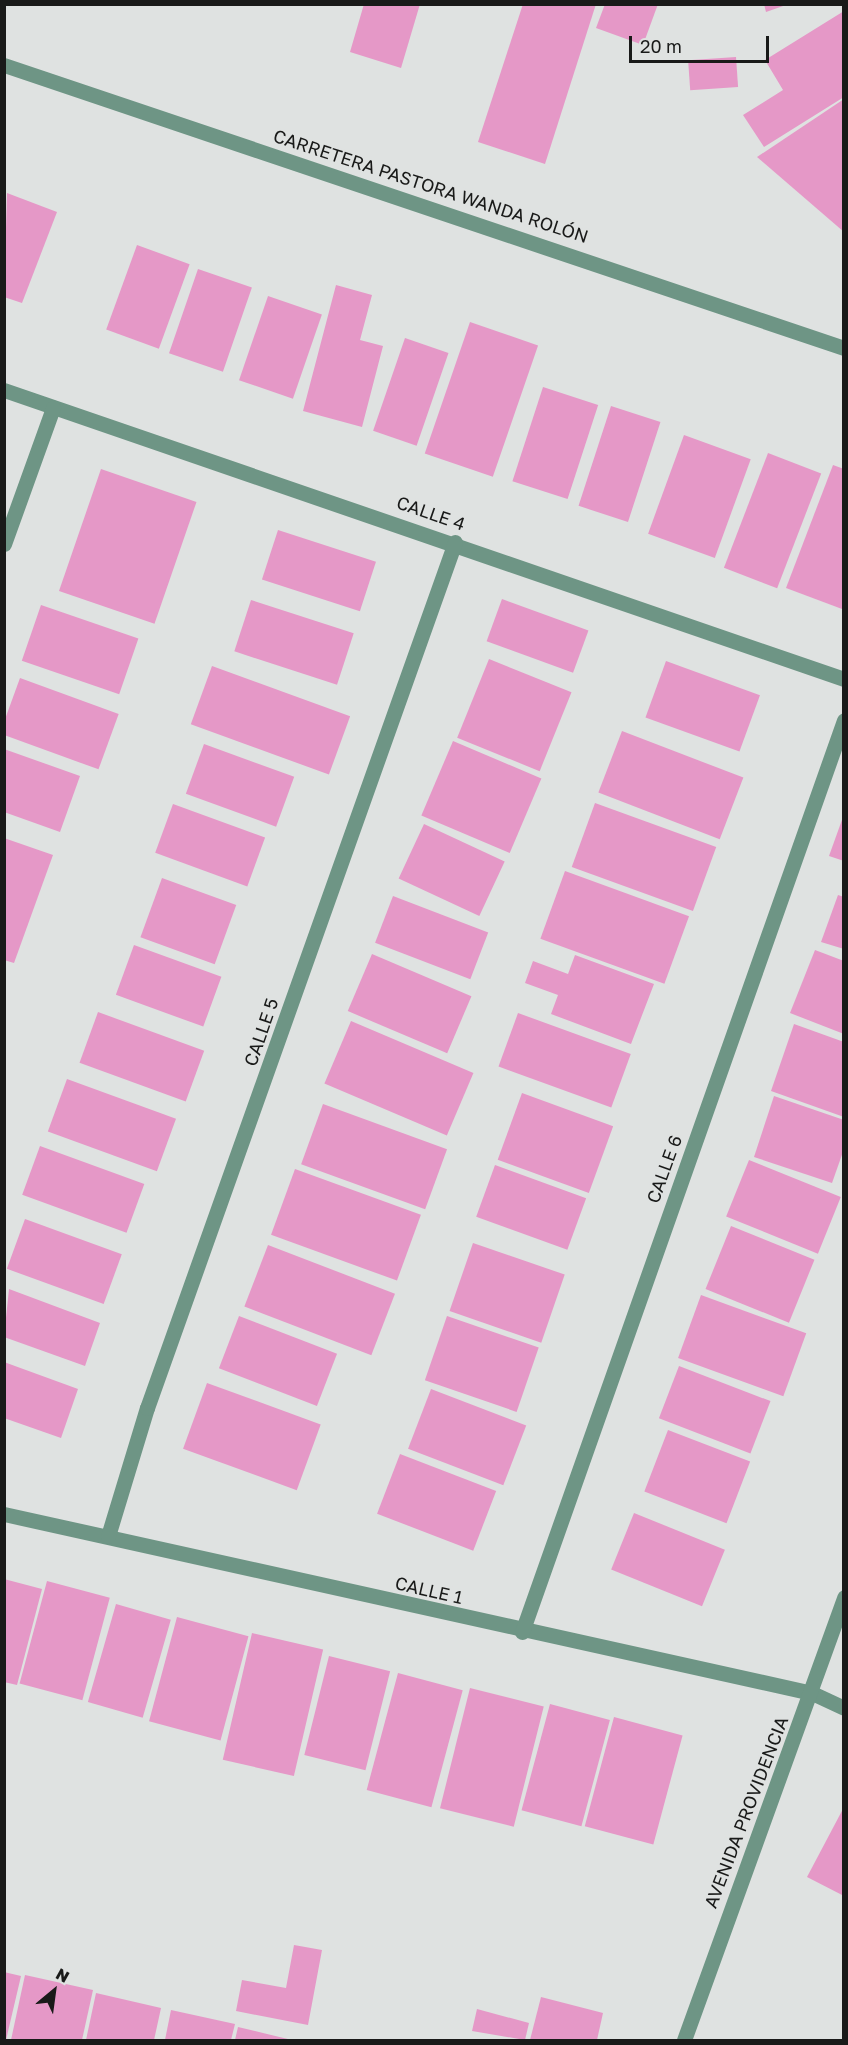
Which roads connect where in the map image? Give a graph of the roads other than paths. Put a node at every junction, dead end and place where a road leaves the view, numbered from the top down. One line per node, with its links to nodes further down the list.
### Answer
1 (4, 65): 2 (street, CARRETERA PASTORA WANDA ROLÓN)
2 (843, 348)
3 (4, 390): 4 (street, CALLE 4)
4 (53, 408): 5 (street, CALLE 4); 6 (street)
5 (455, 542): 7 (street, CALLE 4); 10 (street, CALLE 5)
6 (4, 544)
7 (843, 679)
8 (843, 720): 12 (street, CALLE 6)
9 (4, 1514): 10 (street, CALLE 1)
10 (108, 1536): 12 (street, CALLE 1)
11 (843, 1597): 13 (street, AVENIDA PROVIDENCIA)
12 (522, 1632): 13 (street, CALLE 1)
13 (812, 1693): 14 (street, CALLE 1); 15 (street, AVENIDA PROVIDENCIA)
14 (843, 1708)
15 (684, 2040)

